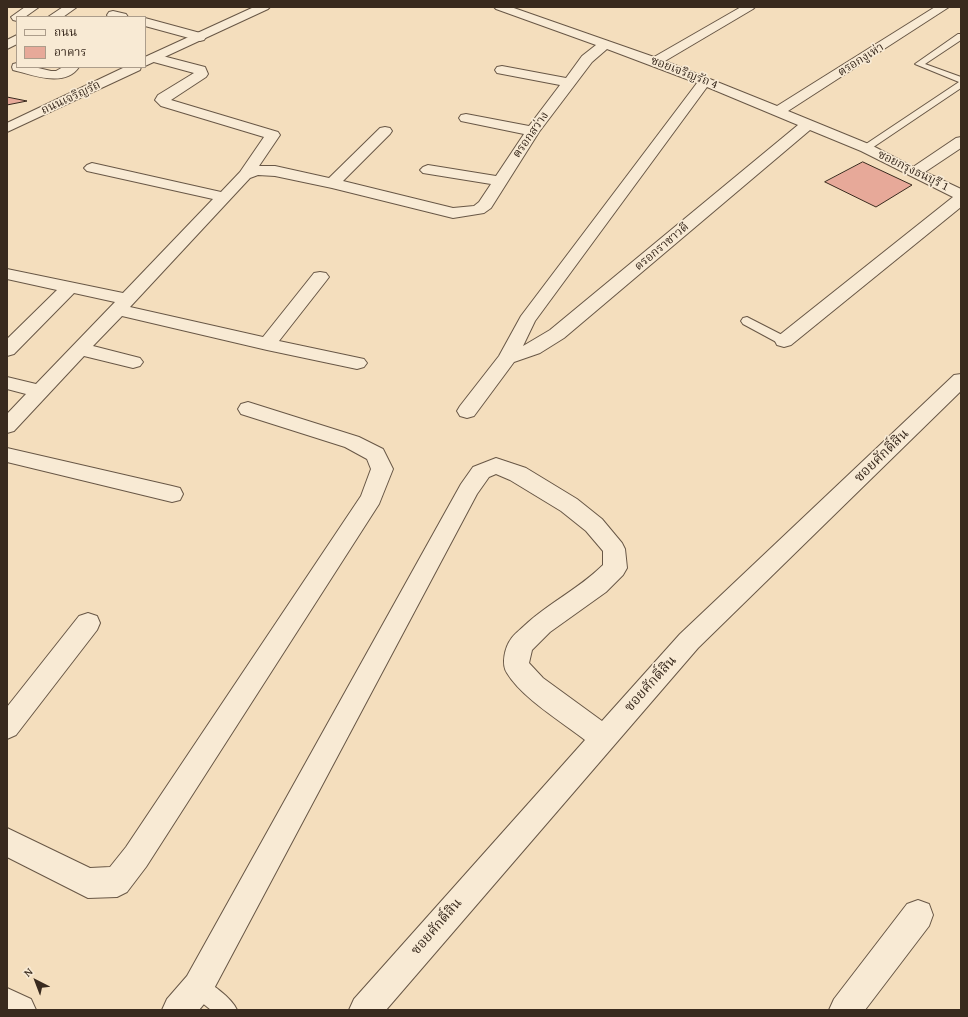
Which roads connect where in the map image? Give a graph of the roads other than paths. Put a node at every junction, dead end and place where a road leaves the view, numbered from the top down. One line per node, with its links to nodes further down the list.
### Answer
1 (33, 7): 7 (street)
2 (71, 7): 8 (street)
3 (264, 7): 13 (street)
4 (500, 7): 15 (street, ซอยเจริญรัถ 4)
5 (749, 7): 18 (street)
6 (943, 7): 27 (street, ตรอกงูเห่า)
7 (19, 16)
8 (56, 16)
9 (16, 18): 10 (street)
10 (7, 23)
11 (146, 23): 13 (street)
12 (961, 36): 23 (lane)
13 (200, 37): 17 (street)
14 (16, 40): 16 (street)
15 (606, 44): 18 (street, ซอยเจริญรัถ 4); 25 (street, ตรอกสว่าง)
16 (7, 45)
17 (150, 60): 38 (street)
18 (655, 62): 24 (street, ซอยเจริญรัถ 4)
19 (21, 68): 20 (street)
20 (71, 68)
21 (133, 68): 30 (street, ถนนเจริญรัถ)
22 (502, 70): 25 (street)
23 (961, 80)
24 (705, 81): 27 (street, ซอยเจริญรัถ 4); 53 (street)
25 (569, 83): 32 (street, ตรอกสว่าง)
26 (961, 84): 34 (lane)
27 (778, 111): 29 (street, ซอยเจริญรัถ 4)
28 (466, 118): 32 (street)
29 (809, 124): 34 (street, ซอยเจริญรัถ 4); 53 (street, ตรอกราชาวดี)
30 (7, 128)
31 (385, 130): 40 (street)
32 (533, 131): 39 (street, ตรอกสว่าง)
33 (961, 141): 37 (street)
34 (866, 148): 37 (street, ซอยกรุงธนบุรี 1)
35 (92, 168): 42 (street)
36 (428, 170): 39 (street)
37 (914, 173): 41 (street, ซอยกรุงธนบุรี 1)
38 (245, 175): 40 (street); 42 (street)
39 (499, 182): 40 (street, ตรอกสว่าง)
40 (332, 183)
41 (961, 195)
42 (224, 198): 47 (street)
43 (961, 199): 49 (street)
44 (10, 277): 46 (street)
45 (320, 277): 50 (street)
46 (69, 288): 47 (street); 52 (street)
47 (123, 304): 50 (street); 51 (street)
48 (747, 322): 49 (lane)
49 (784, 341)
50 (267, 344): 55 (street)
51 (79, 349): 54 (street); 58 (street)
52 (7, 350)
53 (507, 358): 60 (street)
54 (133, 362)
55 (357, 363)
56 (961, 380): 66 (street, ซอยศักดิ์สิน)
57 (7, 383): 58 (street)
58 (39, 391): 61 (street)
59 (248, 409): 67 (street)
60 (467, 411)
61 (7, 426)
62 (7, 455): 63 (street)
63 (172, 494)
64 (88, 623): 65 (street)
65 (7, 727)
66 (603, 737): 69 (street); 74 (street, ซอยศักดิ์สิน)
67 (7, 842)
68 (918, 915): 75 (street)
69 (198, 987): 72 (street); 73 (lane)
70 (7, 1004): 71 (street)
71 (20, 1010)
72 (178, 1010)
73 (228, 1010)
74 (365, 1010)
75 (845, 1010)

